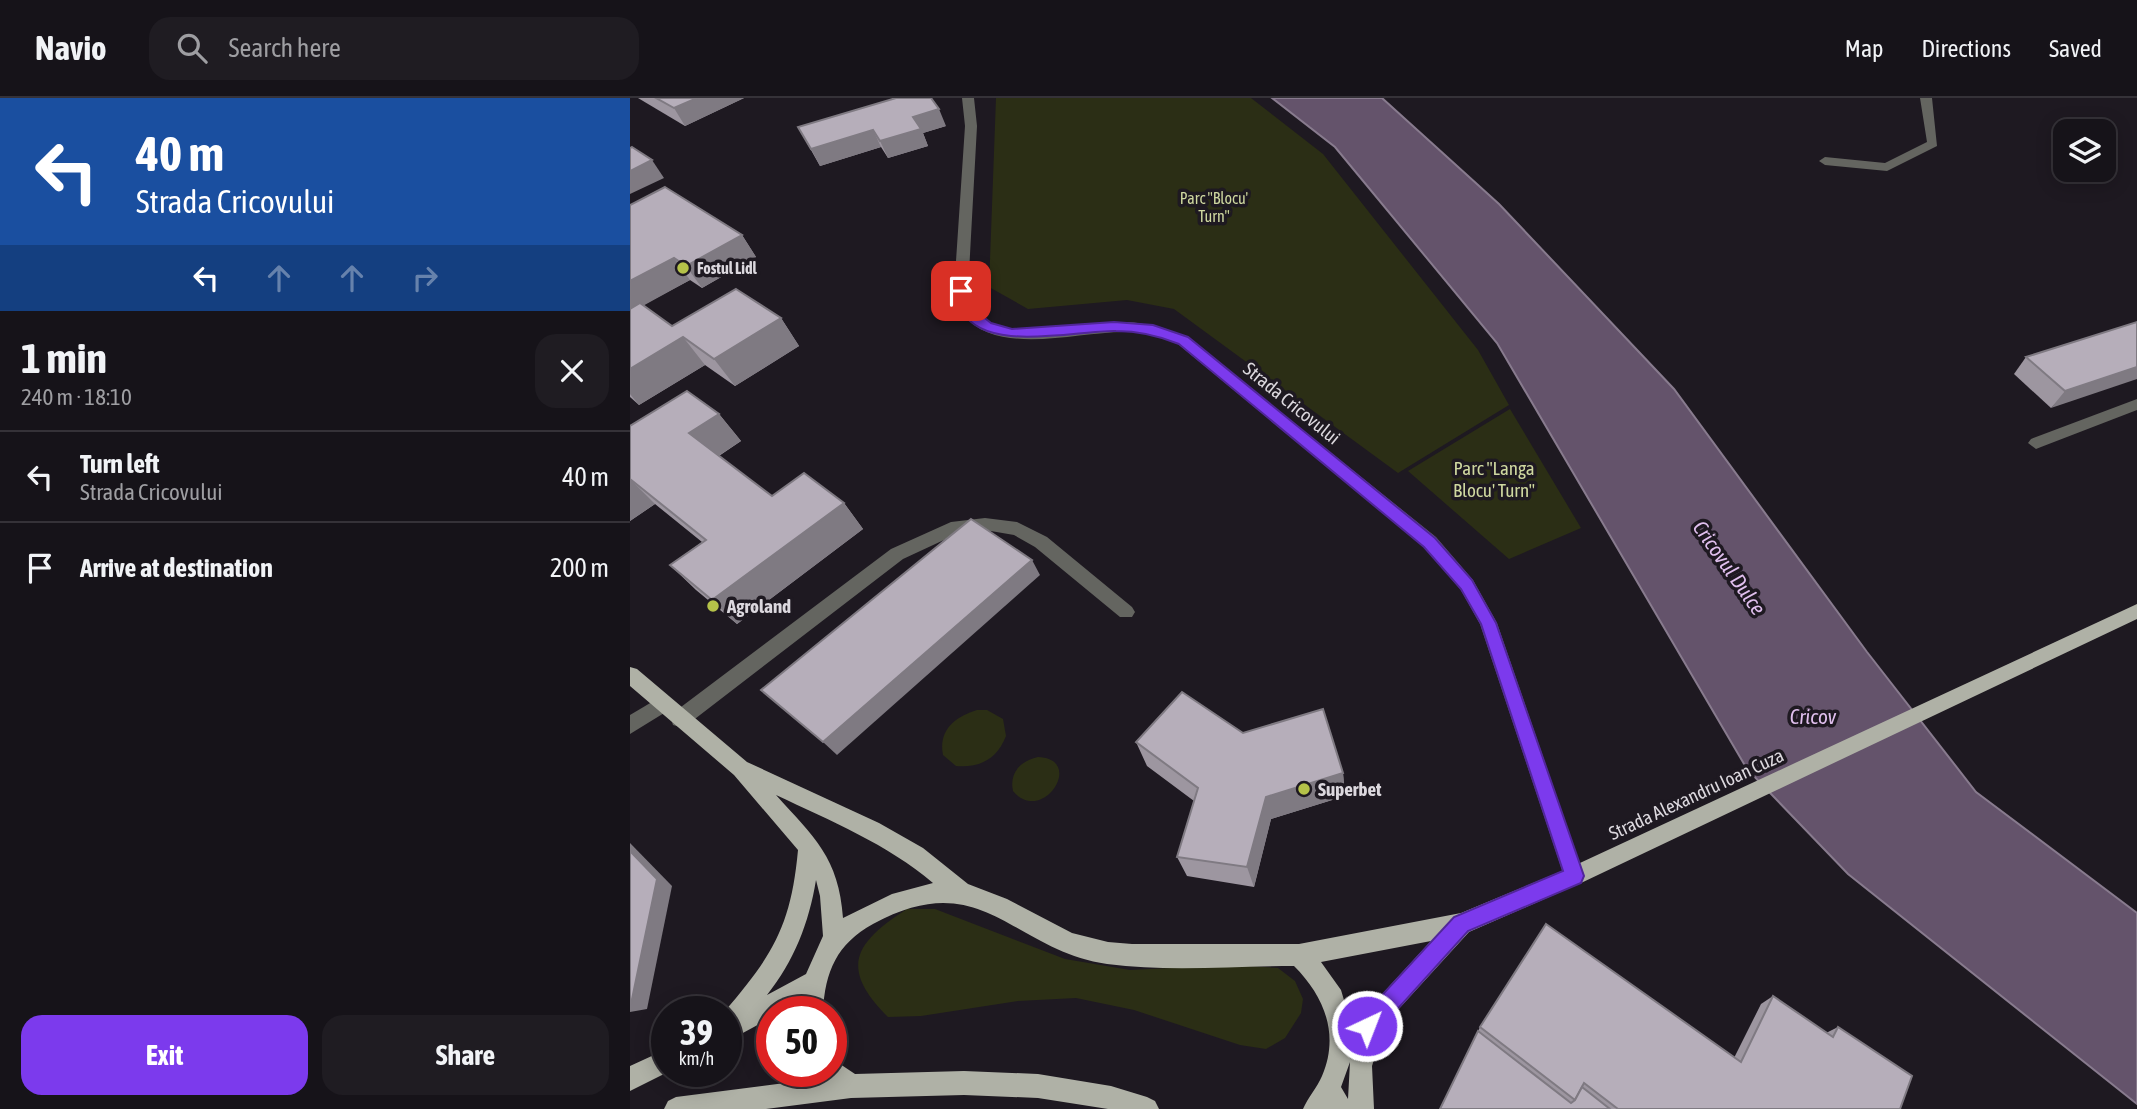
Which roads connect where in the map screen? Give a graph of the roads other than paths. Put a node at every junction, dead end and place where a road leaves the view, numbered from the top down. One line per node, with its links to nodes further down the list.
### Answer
1 (968, 98): 14 (street, Strada Cricovului)
2 (1926, 98): 3 (street)
3 (1825, 161)
4 (2137, 404): 5 (street)
5 (2036, 443)
6 (2137, 611): 14 (main road, Strada Alexandru Ioan Cuza)
7 (1126, 612): 10 (street)
8 (630, 675): 9 (main road)
9 (662, 704): 10 (main road); 11 (street)
10 (680, 719): 12 (main road)
11 (630, 725)
12 (741, 769): 13 (main road); 15 (main road)
13 (809, 847): 17 (main road); 21 (main road)
14 (1574, 876): 16 (main road, Strada Alexandru Ioan Cuza)
15 (961, 892): 17 (main road); 18 (main road, Strada Alexandru Ioan Cuza)
16 (1461, 924): 18 (main road, Strada Alexandru Ioan Cuza); 22 (main road, Strada Alexandru Ioan Cuza)
17 (834, 939): 19 (main road)
18 (1299, 955): 24 (main road)
19 (813, 982): 20 (main road); 23 (main road)
20 (813, 996)
21 (742, 1009)
22 (1380, 1012): 24 (main road, Strada Alexandru Ioan Cuza); 32 (main road)
23 (742, 1020)
24 (1342, 1054): 29 (main road)
25 (651, 1068): 26 (main road)
26 (630, 1079)
27 (847, 1083): 28 (main road)
28 (851, 1086): 30 (main road); 31 (main road)
29 (1329, 1103)
30 (676, 1109)
31 (1147, 1109)
32 (1362, 1109)

